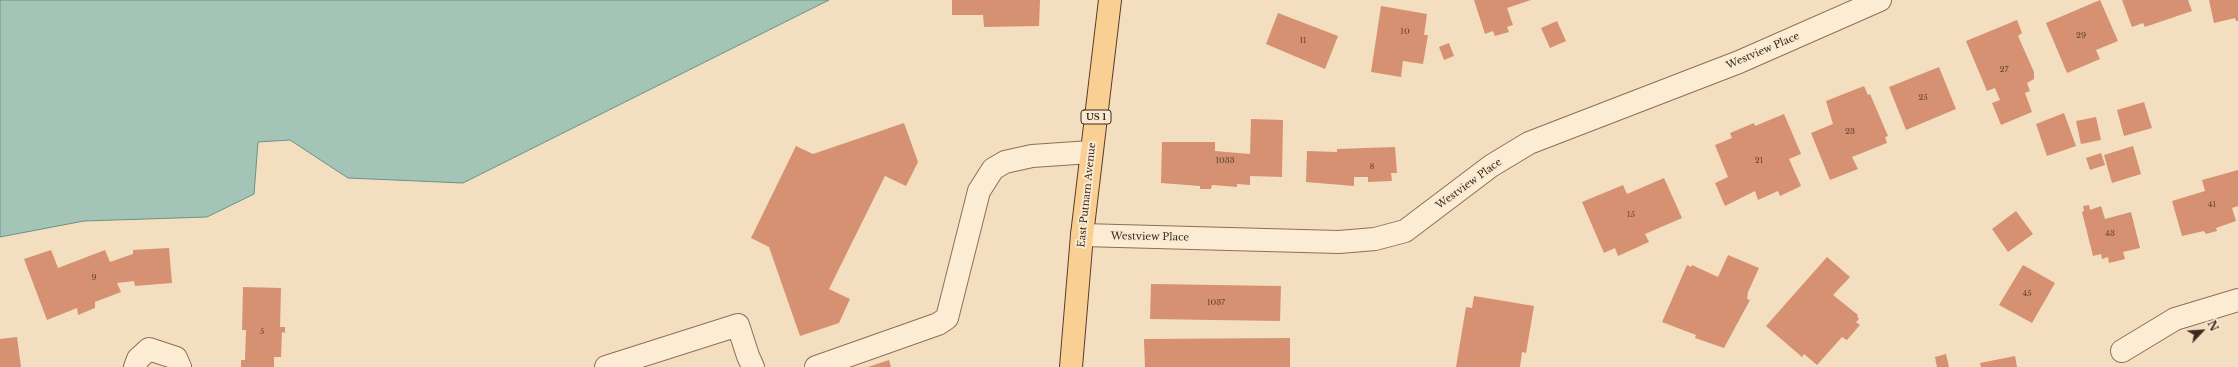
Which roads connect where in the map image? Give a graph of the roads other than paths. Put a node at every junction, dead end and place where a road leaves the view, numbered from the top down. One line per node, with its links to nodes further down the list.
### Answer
1 (1110, 0): 3 (main road, East Putnam Avenue / US 1)
2 (1880, 0): 4 (street, Westview Place)
3 (1091, 152): 4 (main road, East Putnam Avenue / US 1); 11 (street)
4 (1082, 235): 12 (main road, East Putnam Avenue / US 1)
5 (2238, 300): 6 (street)
6 (2122, 351)
7 (135, 367): 8 (street)
8 (180, 367)
9 (606, 367): 10 (street)
10 (753, 367)
11 (816, 367)
12 (1071, 367)

